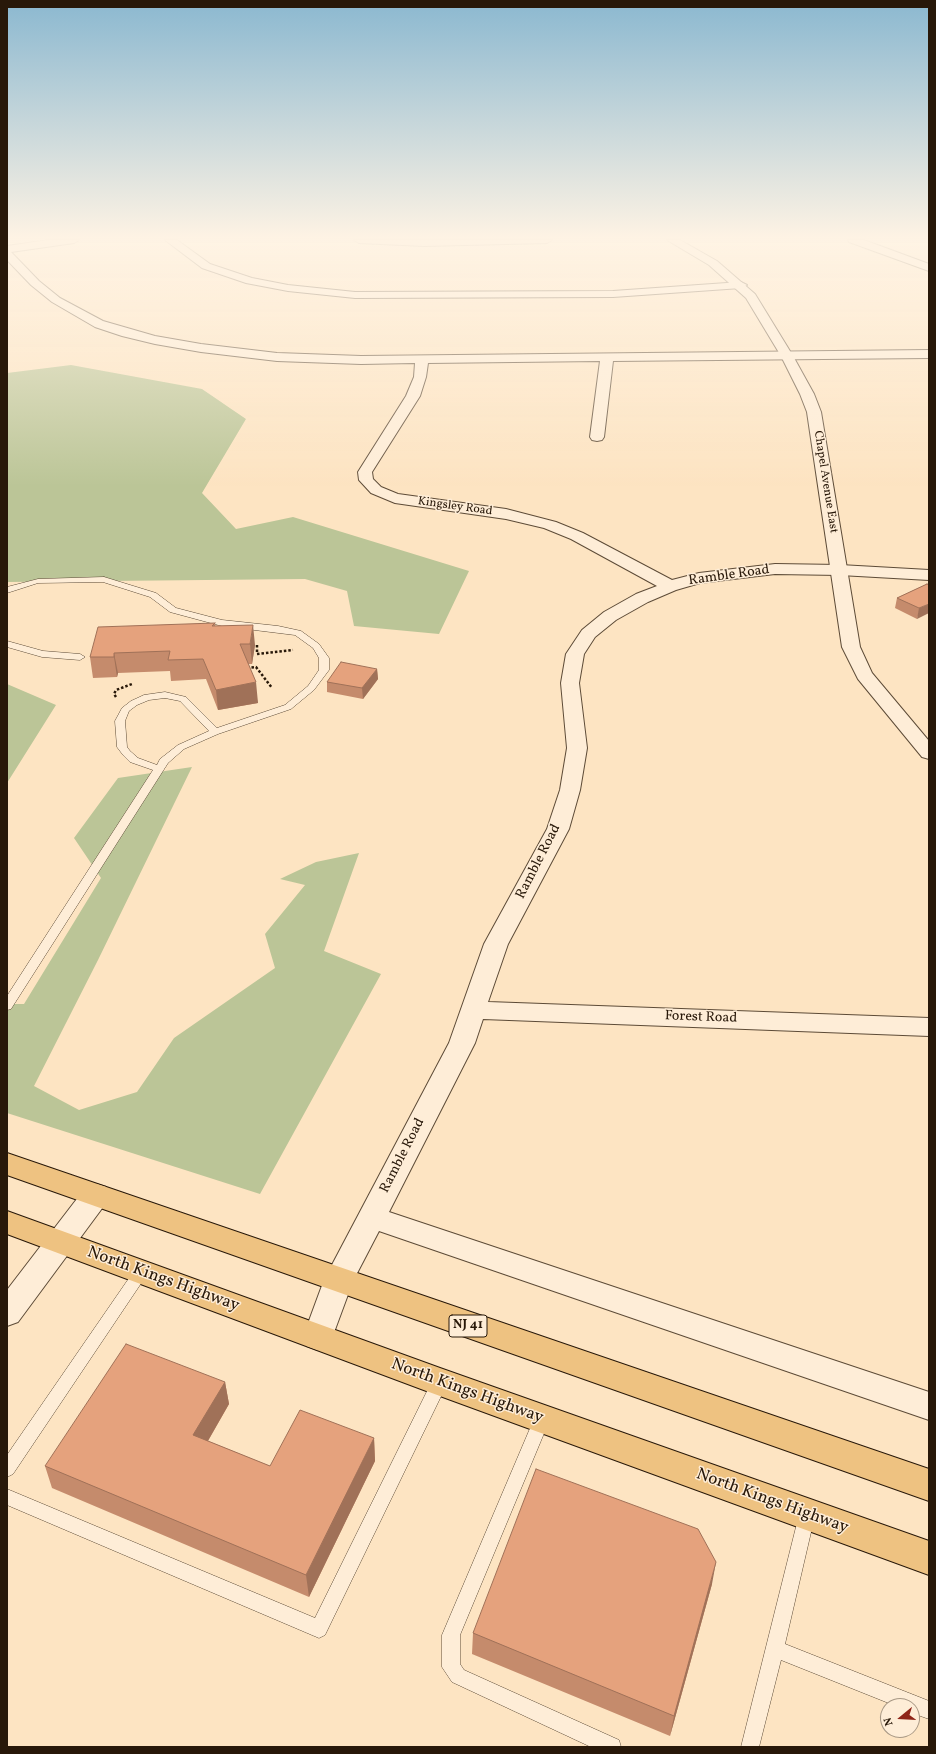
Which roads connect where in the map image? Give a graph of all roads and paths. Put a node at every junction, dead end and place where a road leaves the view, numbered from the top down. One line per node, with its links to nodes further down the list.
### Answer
1 (95, 322): 6 (street)
2 (767, 322): 4 (street, Chapel Avenue East)
3 (929, 354): 4 (street)
4 (787, 356): 5 (street); 8 (street, Chapel Avenue East)
5 (607, 358): 6 (street); 7 (street)
6 (422, 360): 10 (street, Kingsley Road)
7 (598, 437)
8 (840, 570): 9 (street, Ramble Road); 10 (street, Ramble Road); 19 (street, Chapel Avenue East)
9 (929, 575)
10 (670, 586): 22 (street, Ramble Road)
11 (7, 590): 14 (lane)
12 (7, 644): 15 (lane)
13 (257, 645): 14 (path)
14 (318, 648): 18 (lane)
15 (80, 657)
16 (242, 669): 17 (path)
17 (272, 688)
18 (215, 732): 20 (lane); 20 (lane)
19 (929, 753)
20 (159, 769): 21 (lane)
21 (7, 1006)
22 (473, 1010): 23 (street, Forest Road); 26 (street, Ramble Road)
23 (929, 1027)
24 (7, 1164): 25 (main road, NJ 41)
25 (96, 1195): 28 (street); 30 (main road, NJ 41)
26 (371, 1217): 30 (street, Ramble Road); 34 (street)
27 (7, 1222): 28 (main road, North Kings Highway)
28 (60, 1242): 29 (main road, North Kings Highway); 31 (street)
29 (141, 1272): 32 (main road, North Kings Highway); 36 (lane)
30 (339, 1280): 32 (street, Ramble Road); 37 (main road, NJ 41)
31 (7, 1313)
32 (318, 1337): 33 (main road, North Kings Highway)
33 (440, 1382): 35 (main road, North Kings Highway); 38 (lane)
34 (929, 1406)
35 (542, 1419): 39 (main road, North Kings Highway); 43 (lane)
36 (7, 1469)
37 (929, 1485)
38 (7, 1497)
39 (807, 1514): 40 (main road, North Kings Highway); 41 (lane)
40 (929, 1558)
41 (775, 1649): 42 (lane); 44 (lane)
42 (929, 1710)
43 (612, 1747)
44 (750, 1747)

